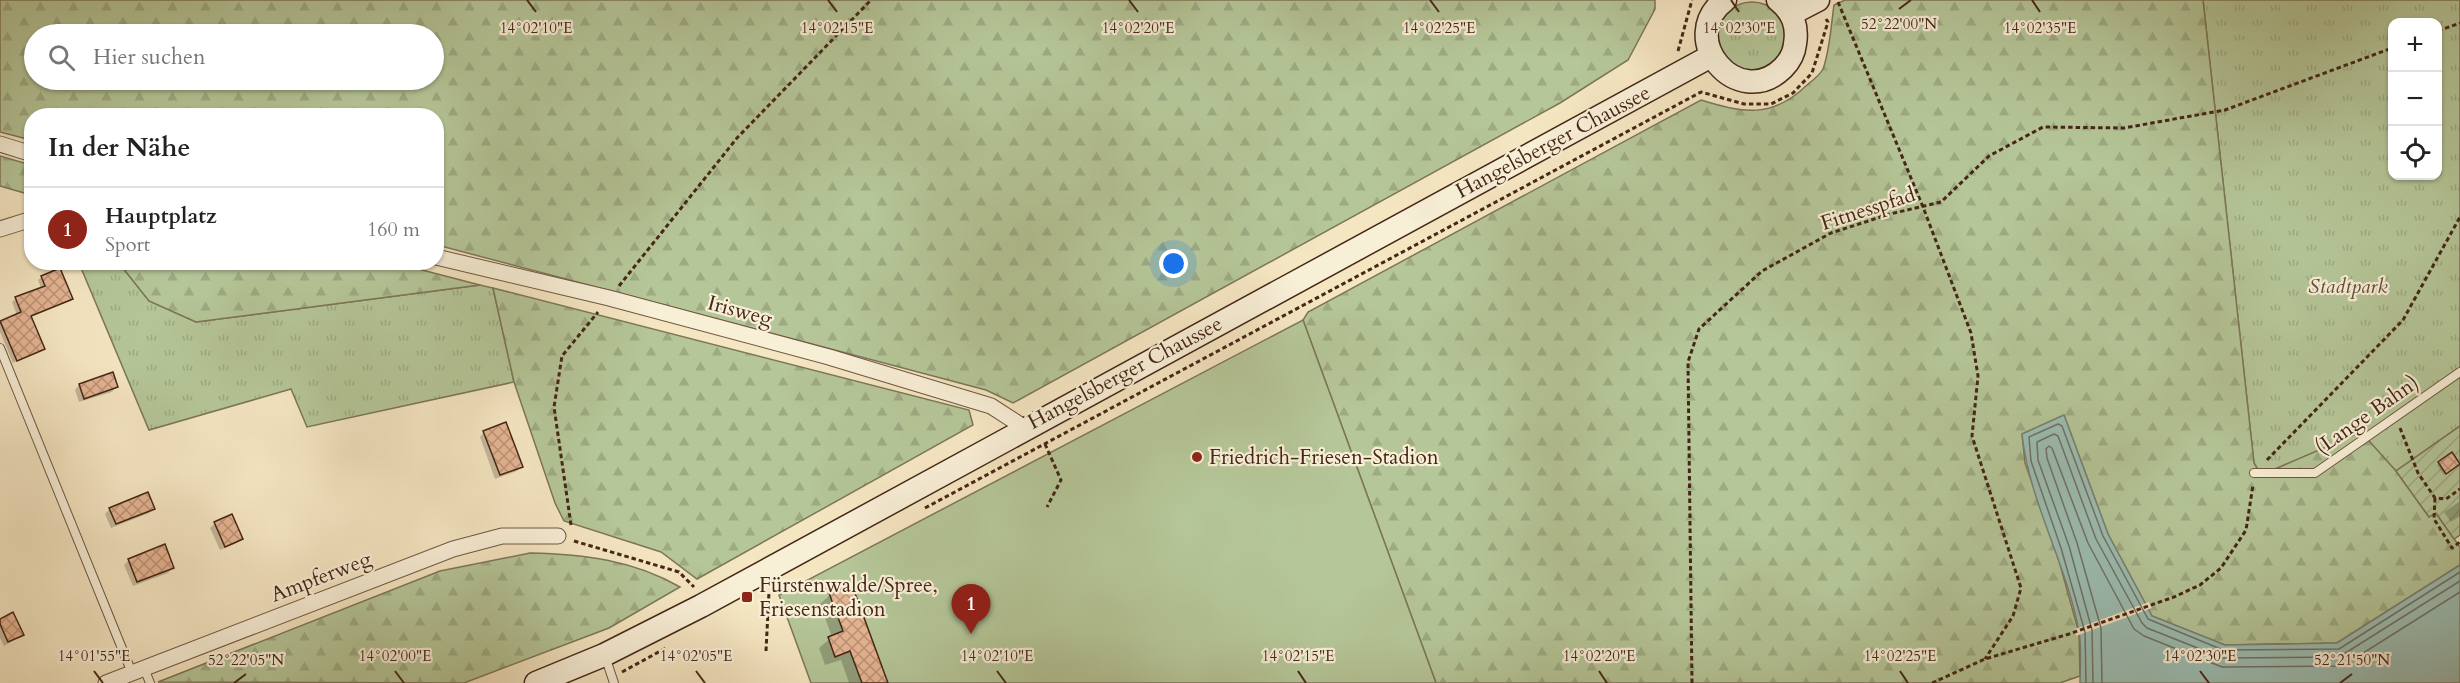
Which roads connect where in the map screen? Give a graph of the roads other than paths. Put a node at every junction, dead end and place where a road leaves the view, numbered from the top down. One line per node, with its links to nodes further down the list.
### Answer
1 (1725, 0): 4 (main road)
2 (1818, 0): 3 (main road)
3 (1785, 7): 4 (main road)
4 (1711, 56): 12 (main road, Hangelsberger Chaussee)
5 (0, 144): 6 (street)
6 (24, 152)
7 (24, 222): 8 (street)
8 (0, 230)
9 (444, 259): 12 (street, Irisweg)
10 (0, 348): 16 (lane)
11 (2460, 372): 13 (lane, (Lange Bahn))
12 (1024, 428): 15 (main road, Hangelsberger Chaussee)
13 (2254, 472)
14 (565, 532): 16 (street, Ampferweg)
15 (604, 655): 17 (lane); 20 (main road, Hangelsberger Chaussee)
16 (138, 670): 18 (street, Ampferweg); 19 (lane)
17 (613, 680)
18 (106, 683)
19 (150, 683)
20 (536, 683)

